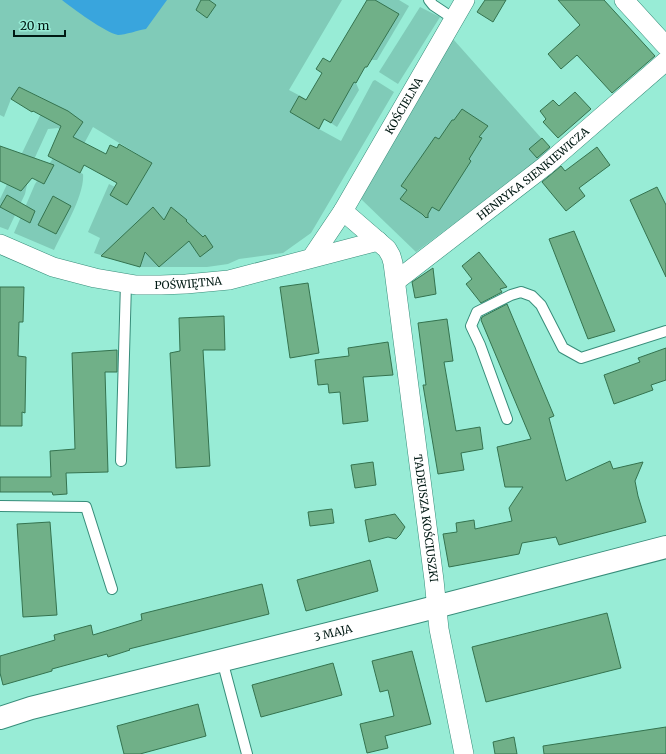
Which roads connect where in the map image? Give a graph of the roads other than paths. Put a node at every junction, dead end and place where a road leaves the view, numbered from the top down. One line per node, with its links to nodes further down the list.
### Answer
1 (429, 0): 4 (lane)
2 (465, 0): 4 (street, KOŚCIELNA)
3 (624, 0): 5 (street)
4 (454, 19): 7 (street, KOŚCIELNA)
5 (666, 46)
6 (666, 61): 11 (street, HENRYKA SIENKIEWICZA)
7 (343, 211): 8 (street); 10 (street, KOŚCIELNA)
8 (378, 241): 10 (street, POŚWIĘTNA); 11 (street)
9 (0, 244): 12 (street, POŚWIĘTNA)
10 (312, 258): 12 (street, POŚWIĘTNA)
11 (396, 281): 19 (street, TADEUSZA KOŚCIUSZKI)
12 (126, 283): 15 (lane)
13 (666, 331): 14 (lane)
14 (507, 419)
15 (122, 461)
16 (0, 506): 18 (lane)
17 (666, 547): 19 (street, 3 MAJA)
18 (112, 589)
19 (436, 607): 20 (street, 3 MAJA); 23 (street, TADEUSZA KOŚCIUSZKI)
20 (222, 660): 21 (street, 3 MAJA); 22 (lane)
21 (0, 718)
22 (247, 754)
23 (464, 754)

